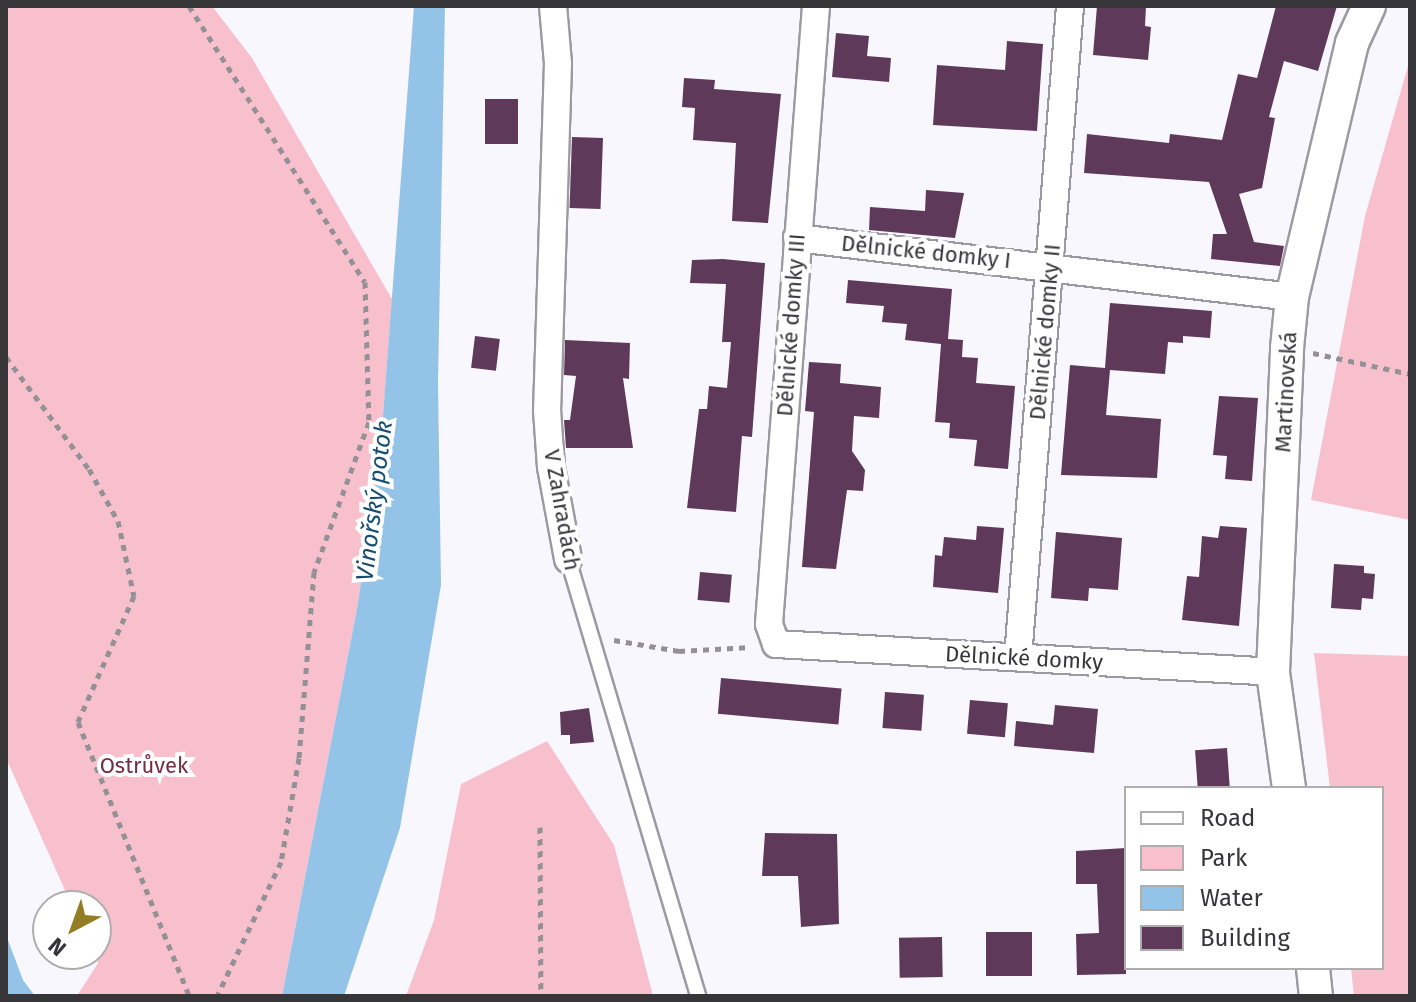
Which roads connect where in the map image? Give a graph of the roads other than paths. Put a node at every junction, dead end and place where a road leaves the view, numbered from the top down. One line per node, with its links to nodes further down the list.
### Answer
1 (553, 6): 8 (street, V Zahradách)
2 (816, 6): 5 (street, Dělnické domky III)
3 (1070, 6): 6 (street, Dělnické domky II)
4 (1369, 6): 7 (street, Martinovská)
5 (797, 238): 6 (street, Dělnické domky I); 9 (street, Dělnické domky III)
6 (1051, 265): 7 (street, Dělnické domky I); 10 (street, Dělnické domky II)
7 (1292, 297): 11 (street, Martinovská)
8 (568, 559): 14 (lane, V Zahradách)
9 (776, 644): 10 (street, Dělnické domky)
10 (1018, 657): 11 (street, Dělnické domky)
11 (1273, 672): 12 (street, Martinovská)
12 (1289, 786)
13 (1313, 970): 15 (street)
14 (698, 996)
15 (1316, 996)

